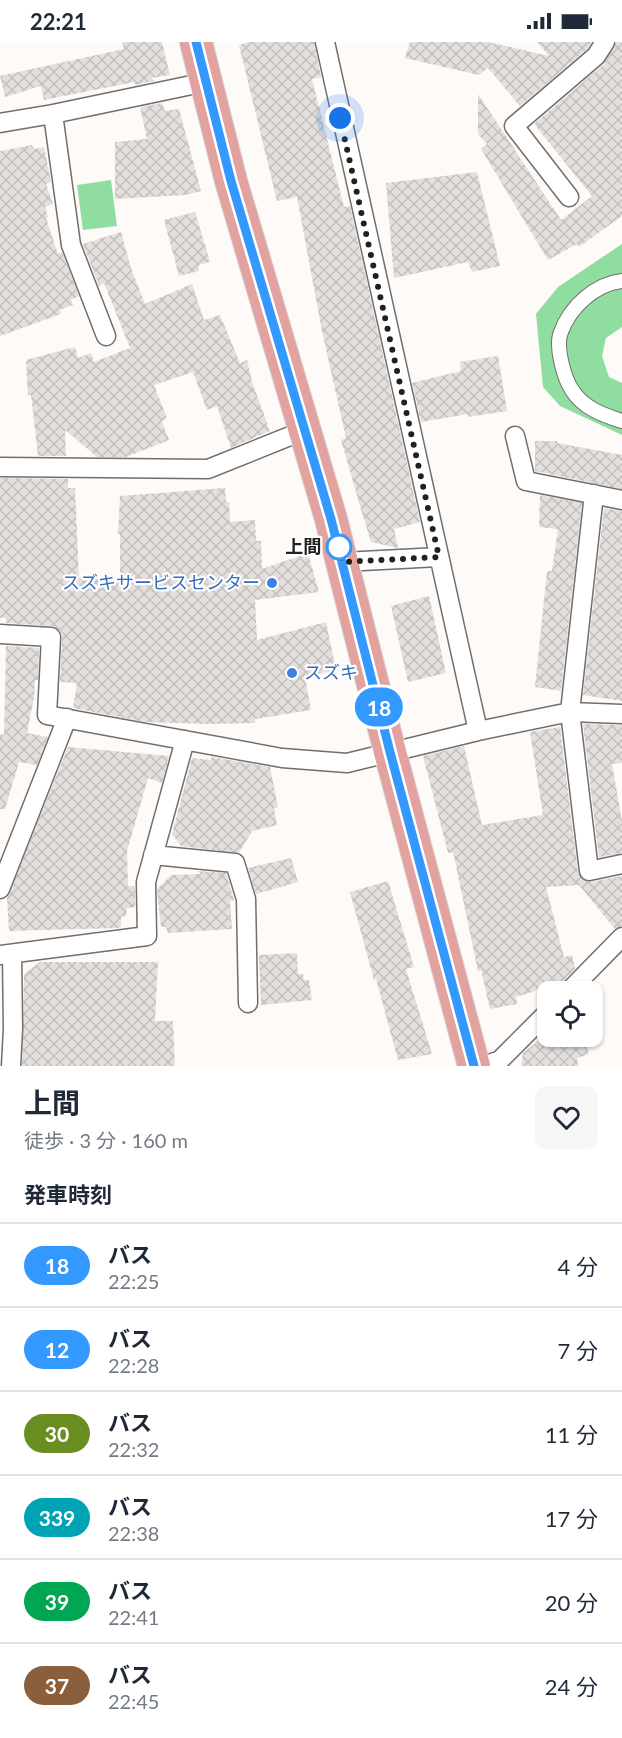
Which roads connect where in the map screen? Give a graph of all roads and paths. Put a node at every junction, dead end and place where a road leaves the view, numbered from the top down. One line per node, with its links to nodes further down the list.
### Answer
1 (196, 42): 4 (highway)
2 (325, 42): 16 (street)
3 (605, 42): 7 (street)
4 (206, 82): 5 (street); 11 (highway)
5 (53, 114): 6 (street); 9 (street)
6 (0, 123)
7 (569, 197)
8 (622, 281): 10 (street)
9 (106, 336)
10 (622, 421)
11 (304, 430): 13 (street); 17 (highway)
12 (515, 436): 14 (street)
13 (0, 467)
14 (594, 495): 15 (street); 19 (street)
15 (622, 500)
16 (439, 557): 17 (street); 22 (street)
17 (343, 562): 24 (highway)
18 (0, 634): 21 (street)
19 (570, 712): 20 (street); 22 (street); 26 (street)
20 (622, 714)
21 (67, 718): 23 (street); 27 (street)
22 (478, 731): 24 (street)
23 (185, 740): 24 (street); 25 (street)
24 (390, 752): 34 (highway)
25 (153, 855): 29 (street); 31 (street)
26 (622, 864)
27 (0, 889)
28 (622, 937): 30 (street)
29 (6, 954): 33 (street)
30 (578, 981)
31 (249, 1003)
32 (537, 1023): 35 (street)
33 (10, 1066)
34 (474, 1066)
35 (484, 1066)

